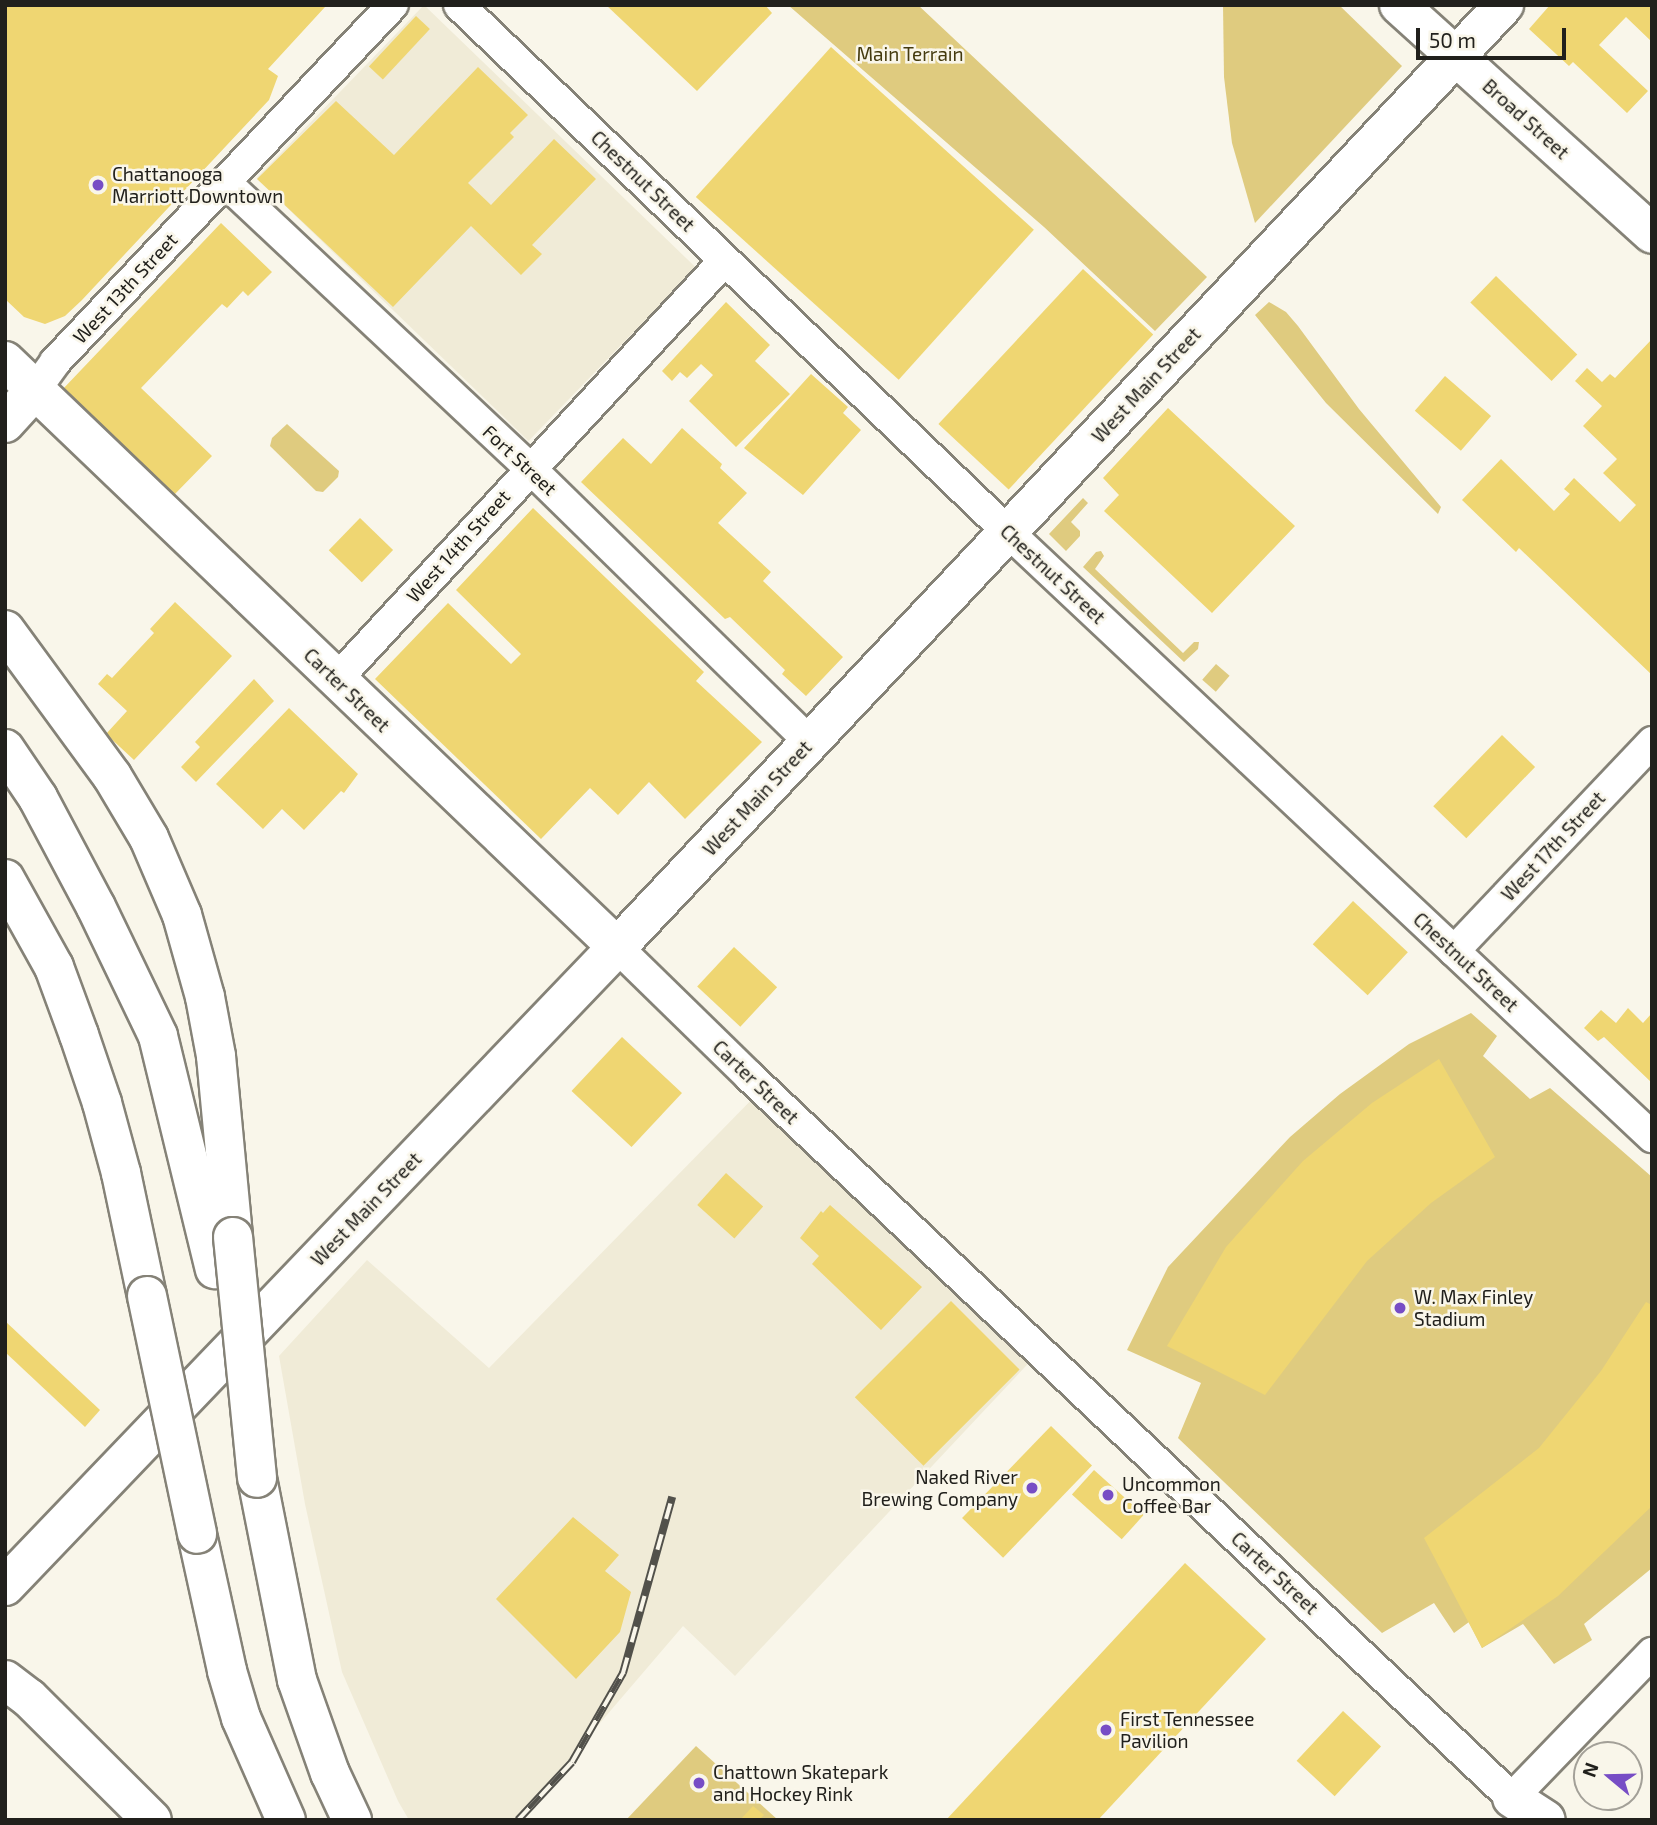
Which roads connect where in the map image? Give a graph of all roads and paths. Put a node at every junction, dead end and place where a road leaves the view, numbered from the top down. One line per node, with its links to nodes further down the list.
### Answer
1 (393, 5): 6 (street, West 13th Street)
2 (458, 5): 8 (street, Chestnut Street)
3 (1399, 5): 5 (main road, Broad Street)
4 (1504, 5): 5 (main road, West Main Street)
5 (1457, 55): 7 (main road, Broad Street); 13 (main road, West Main Street)
6 (225, 182): 10 (street, West 13th Street); 12 (street, Fort Street)
7 (1652, 234)
8 (725, 260): 12 (street, West 14th Street); 13 (street, Chestnut Street)
9 (5, 361): 10 (main road, Carter Street)
10 (35, 390): 11 (main road); 15 (main road, Carter Street)
11 (5, 423)
12 (530, 468): 15 (street, West 14th Street); 16 (street, Fort Street)
13 (1008, 532): 16 (main road, West Main Street); 21 (street, Chestnut Street)
14 (5, 630): 23 (main road)
15 (336, 680): 20 (main road, Carter Street)
16 (810, 742): 20 (main road, West Main Street)
17 (1652, 742): 21 (street, West 17th Street)
18 (5, 749): 23 (main road)
19 (5, 879): 29 (main road, bridge)
20 (617, 947): 24 (main road, West Main Street); 27 (street, Carter Street)
21 (1454, 951): 22 (street, Chestnut Street)
22 (1652, 1137)
23 (224, 1253): 30 (main road, bridge)
24 (5, 1586)
25 (1652, 1653): 27 (street)
26 (5, 1680): 28 (main road)
27 (1517, 1809): 31 (main road)
28 (152, 1820)
29 (286, 1820)
30 (352, 1820)
31 (1546, 1820)

